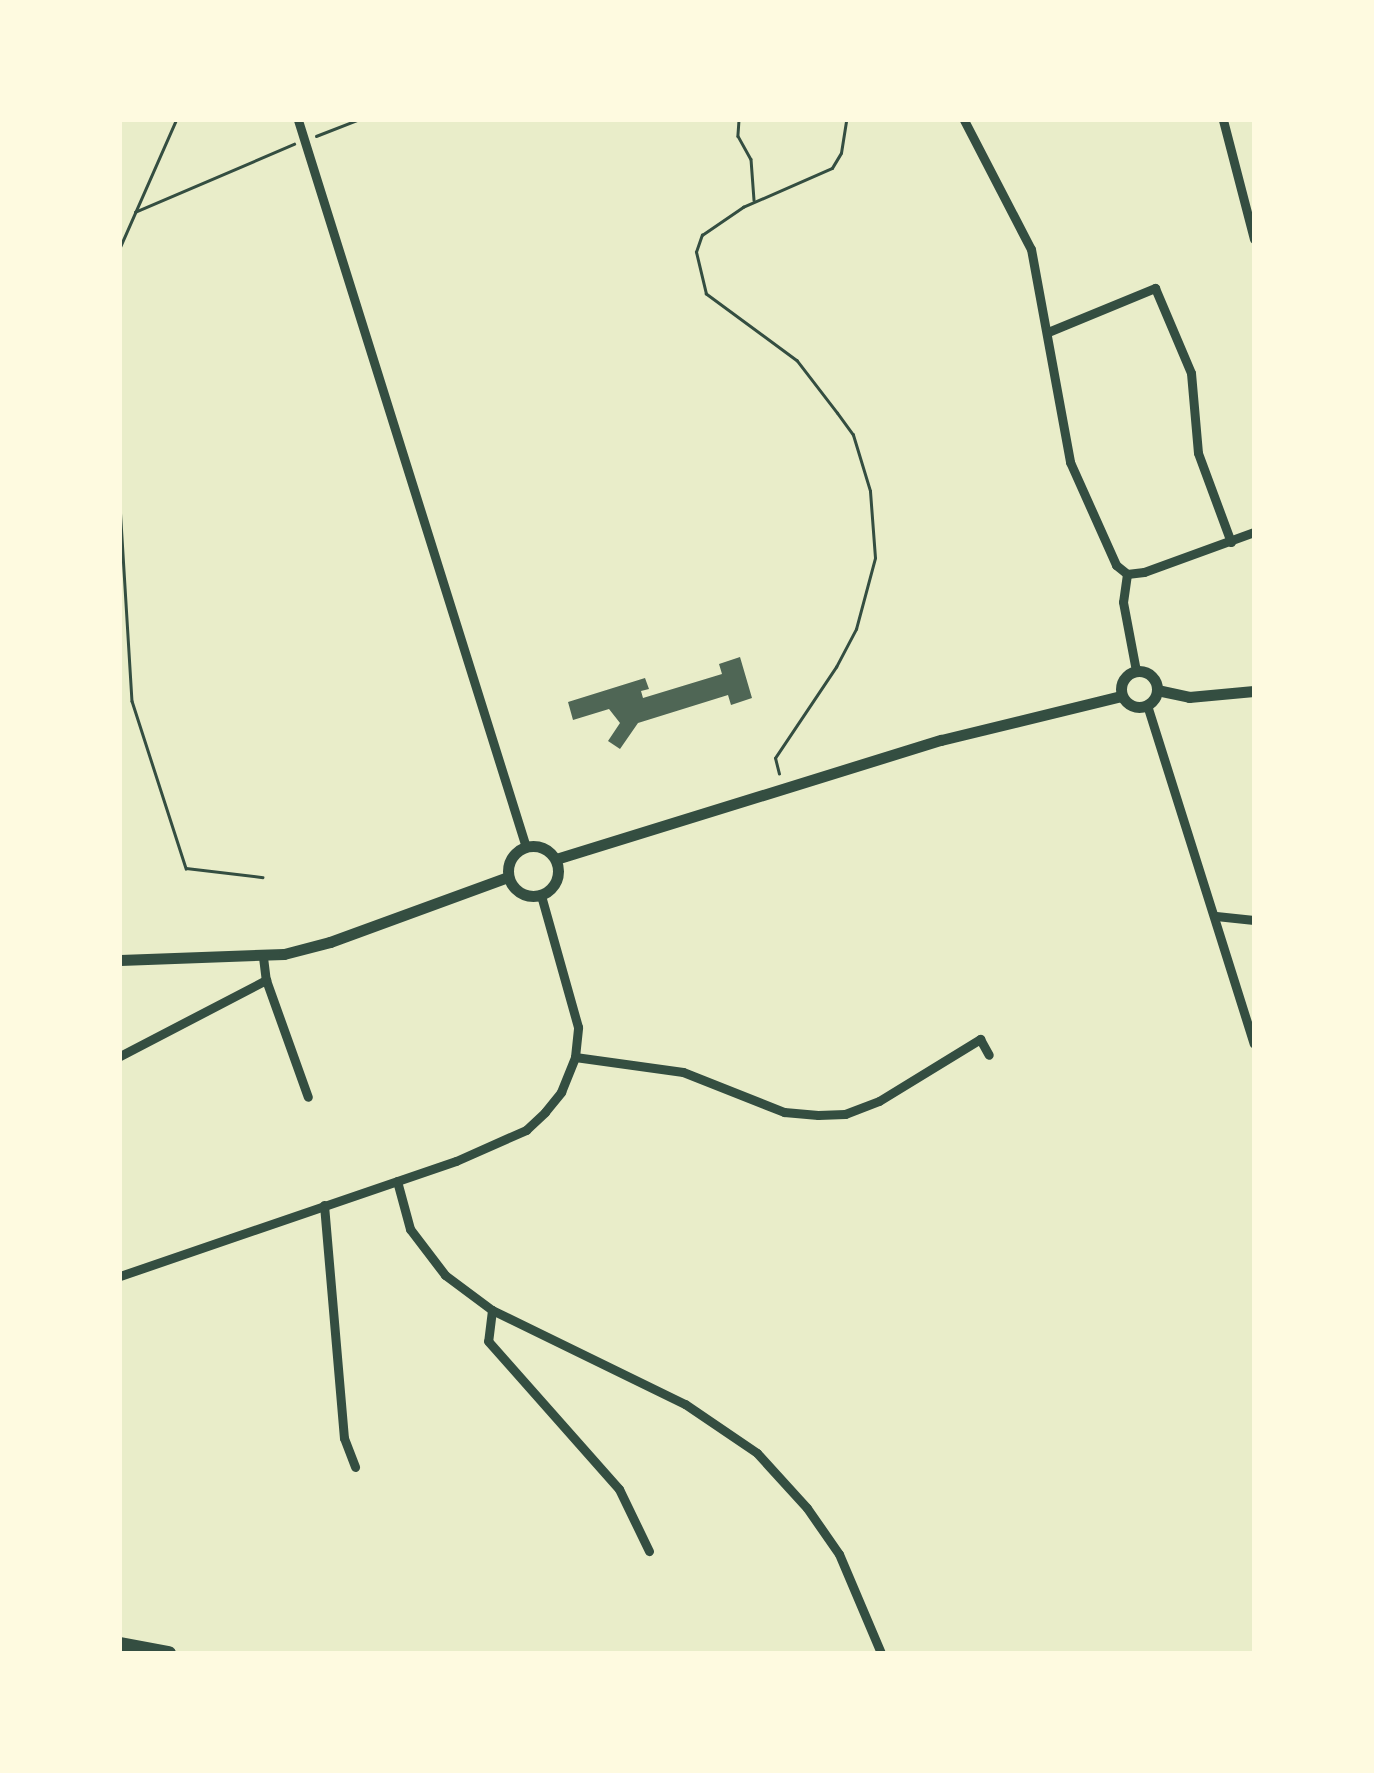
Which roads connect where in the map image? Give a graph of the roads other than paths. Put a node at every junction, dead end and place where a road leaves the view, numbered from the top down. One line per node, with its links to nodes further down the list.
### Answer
1 (298, 120): 14 (street)
2 (964, 120): 5 (street)
3 (1223, 120): 4 (street)
4 (1254, 240)
5 (1048, 332): 7 (street); 8 (street)
6 (1254, 532): 7 (street)
7 (1231, 542): 8 (street)
8 (1128, 574): 9 (street)
9 (1136, 672): 10 (street); 12 (street)
10 (1157, 690): 11 (street); 13 (street)
11 (1254, 691)
12 (1122, 696): 13 (street); 15 (street)
13 (1147, 705): 18 (street)
14 (526, 846): 15 (street); 16 (street)
15 (556, 860): 17 (street)
16 (508, 877): 17 (street); 20 (street)
17 (540, 896): 26 (street)
18 (1216, 916): 19 (street); 23 (street)
19 (1254, 920)
20 (263, 957): 21 (street); 22 (street)
21 (120, 960)
22 (266, 980): 25 (street); 27 (street)
23 (1254, 1044)
24 (989, 1055): 26 (street)
25 (120, 1056)
26 (575, 1057): 28 (street)
27 (308, 1098)
28 (397, 1181): 29 (street); 31 (street)
29 (324, 1205): 30 (street); 32 (street)
30 (120, 1276)
31 (492, 1310): 33 (street); 35 (street)
32 (355, 1467)
33 (649, 1551)
34 (120, 1644): 36 (highway)
35 (880, 1649)
36 (168, 1653)

